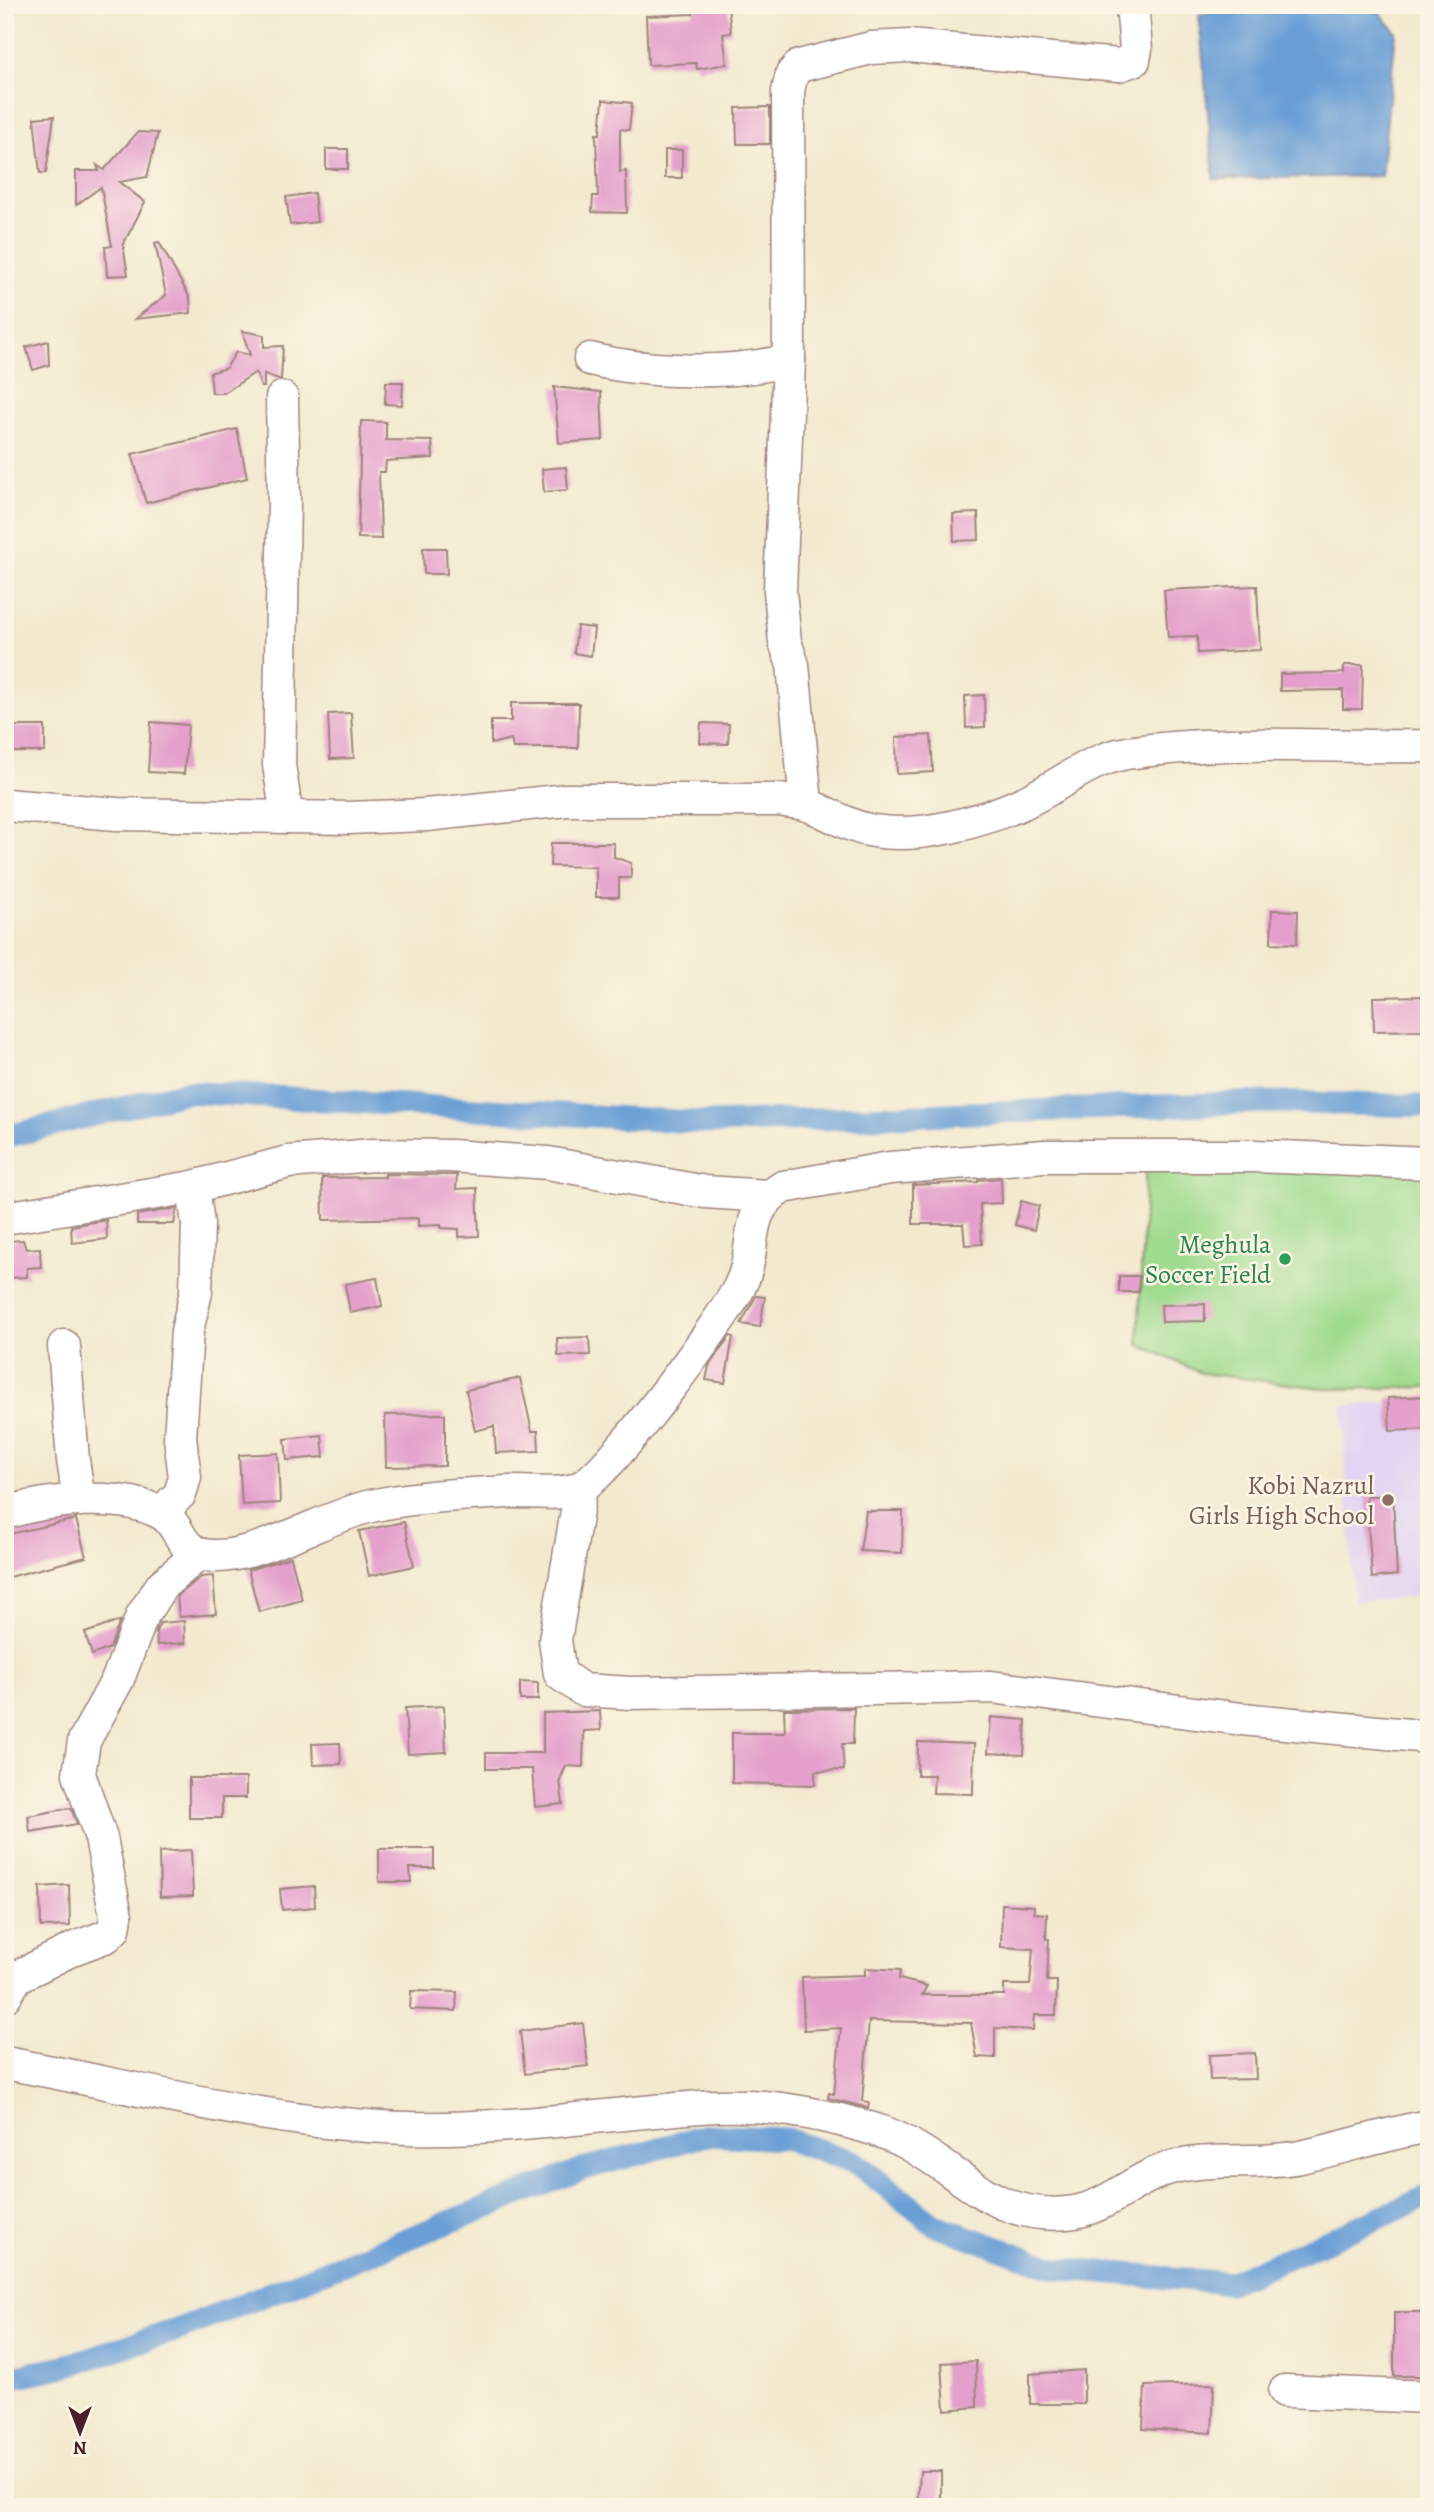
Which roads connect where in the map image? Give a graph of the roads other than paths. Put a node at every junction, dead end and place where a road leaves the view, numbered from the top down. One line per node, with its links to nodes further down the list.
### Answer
1 (1132, 5): 3 (street)
2 (590, 359): 3 (street)
3 (789, 360): 6 (street)
4 (282, 398): 8 (street)
5 (1429, 746): 6 (street)
6 (806, 804): 8 (street)
7 (5, 806): 8 (street)
8 (287, 817)
9 (1429, 1164): 11 (street)
10 (193, 1187): 11 (street); 12 (street); 17 (street)
11 (768, 1196): 14 (street)
12 (5, 1218)
13 (64, 1346): 15 (street)
14 (581, 1487): 18 (street); 19 (street)
15 (79, 1500): 16 (street); 17 (street)
16 (5, 1513)
17 (161, 1513): 18 (street)
18 (199, 1554): 20 (street)
19 (1429, 1737)
20 (5, 1996)
21 (5, 2063): 22 (street)
22 (1429, 2126)
23 (1285, 2391): 24 (street)
24 (1429, 2397)

